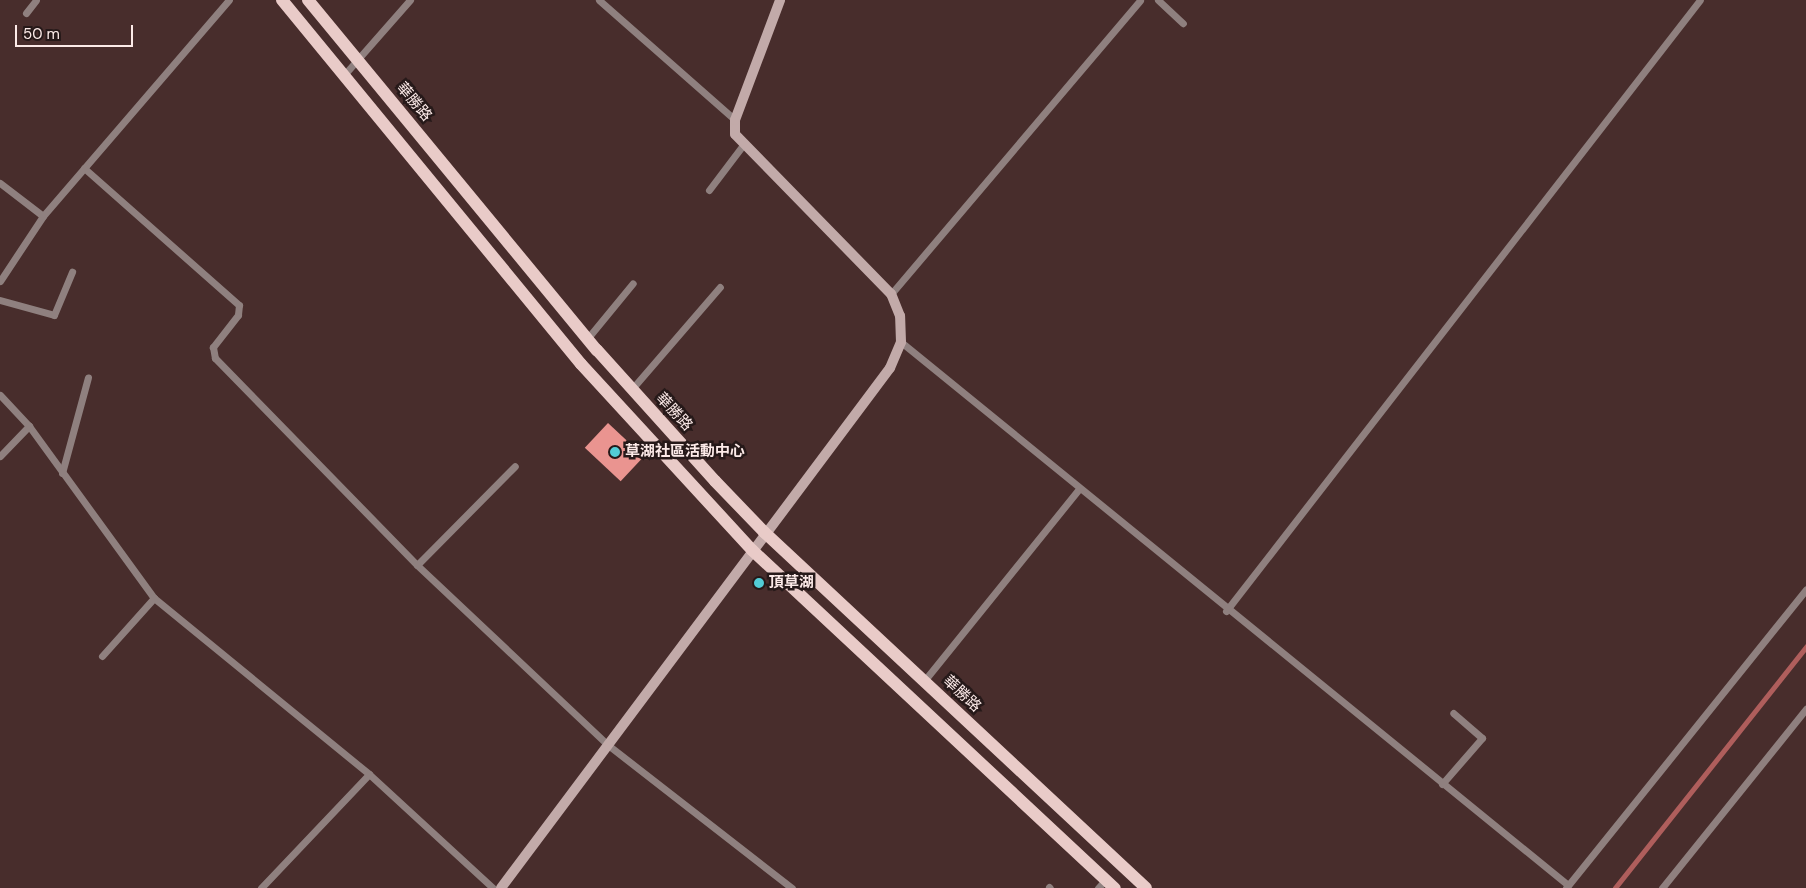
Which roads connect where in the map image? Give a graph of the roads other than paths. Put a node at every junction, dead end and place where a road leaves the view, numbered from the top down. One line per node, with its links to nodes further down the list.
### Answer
1 (36, 0): 11 (lane)
2 (228, 0): 17 (lane)
3 (282, 0): 14 (main road)
4 (308, 0): 13 (main road, 華勝路)
5 (410, 0): 13 (lane)
6 (599, 0): 15 (lane)
7 (780, 0): 15 (street)
8 (1140, 0): 25 (lane)
9 (1158, 0): 12 (lane)
10 (1700, 0): 42 (lane)
11 (26, 13)
12 (1183, 22)
13 (358, 60): 14 (lane); 27 (main road, 華勝路)
14 (344, 76): 38 (main road)
15 (735, 120): 16 (street)
16 (742, 145): 19 (lane); 25 (street)
17 (84, 168): 20 (lane); 39 (lane)
18 (0, 183): 20 (lane)
19 (709, 190)
20 (43, 216): 22 (lane)
21 (72, 272): 26 (lane)
22 (0, 281)
23 (633, 283): 27 (lane)
24 (720, 287): 30 (lane)
25 (891, 294): 28 (street)
26 (0, 300)
27 (588, 339): 30 (main road, 華勝路)
28 (901, 342): 36 (lane); 37 (street)
29 (88, 377): 35 (lane)
30 (631, 390): 37 (main road, 華勝路)
31 (0, 394): 32 (lane)
32 (29, 426): 33 (lane); 35 (lane)
33 (0, 456)
34 (515, 466): 39 (lane)
35 (62, 473): 41 (lane)
36 (1079, 488): 42 (lane); 44 (lane)
37 (764, 532): 38 (street); 44 (main road, 華勝路)
38 (752, 550): 47 (street); 50 (main road)
39 (417, 564): 47 (lane)
40 (1806, 588): 51 (lane)
41 (154, 598): 43 (lane); 48 (lane)
42 (1226, 611): 49 (lane)
43 (102, 656)
44 (924, 681): 56 (main road, 華勝路)
45 (1806, 709): 57 (lane)
46 (1453, 713): 49 (lane)
47 (608, 745): 54 (street); 55 (lane)
48 (369, 774): 52 (lane); 53 (lane)
49 (1442, 784): 51 (lane)
50 (1106, 885)
51 (1567, 887)
52 (261, 888)
53 (493, 888)
54 (501, 888)
55 (792, 888)
56 (1146, 888)
57 (1662, 888)

